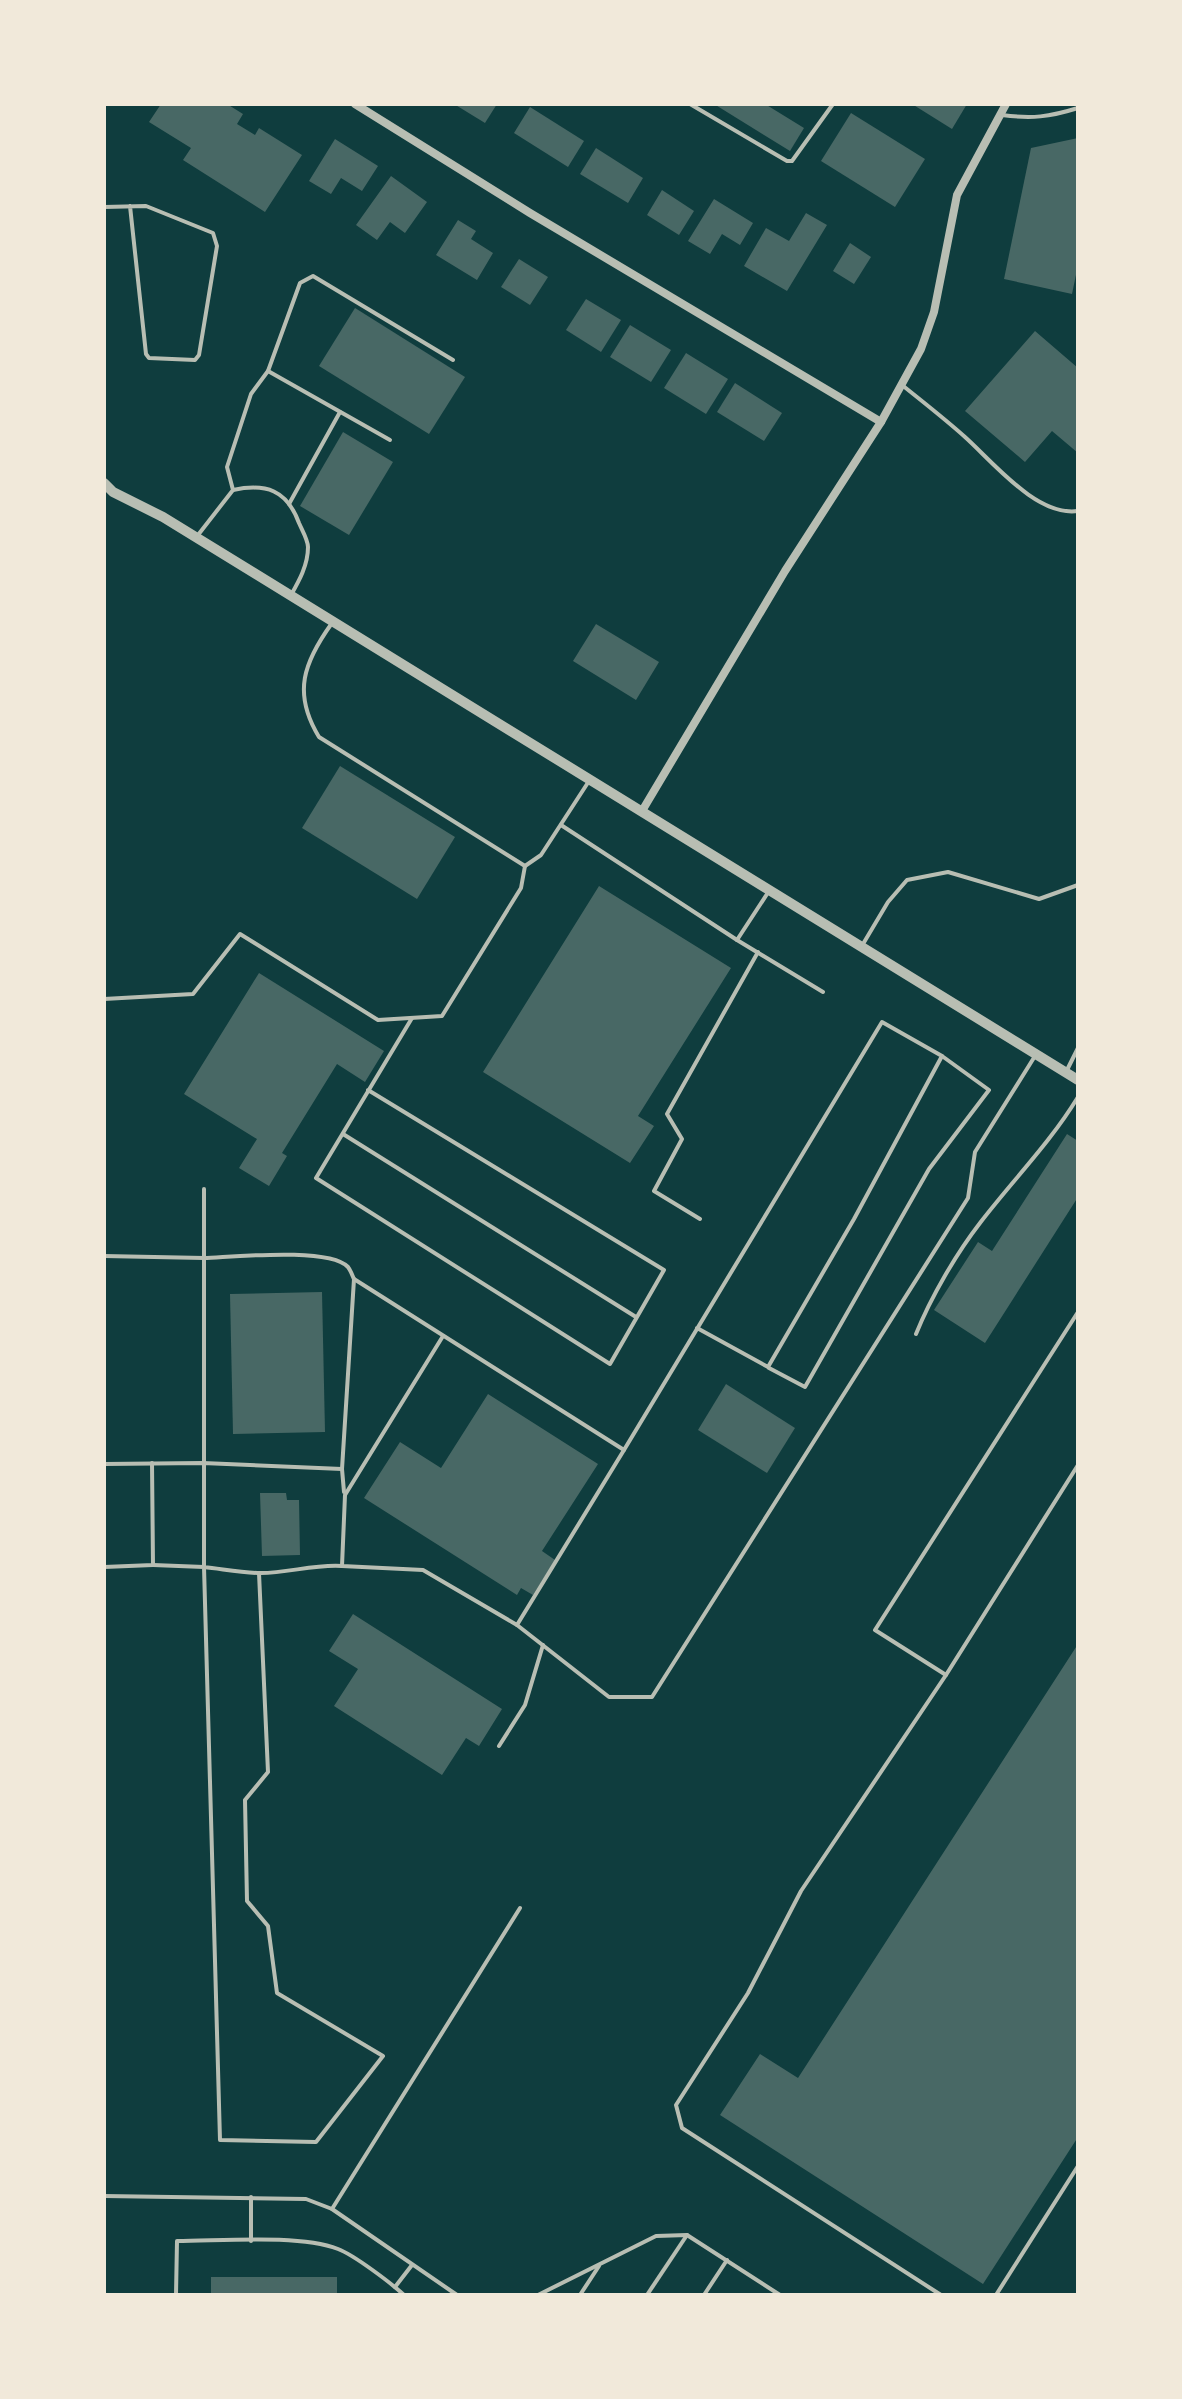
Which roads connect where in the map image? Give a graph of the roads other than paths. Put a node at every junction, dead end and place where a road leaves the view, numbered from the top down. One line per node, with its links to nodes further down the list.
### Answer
1 (355, 104): 13 (street)
2 (690, 104): 3 (lane)
3 (833, 104)
4 (1006, 104): 6 (street)
5 (1078, 108): 6 (lane)
6 (1000, 114): 11 (street)
7 (130, 206): 7 (lane); 8 (lane)
8 (104, 207)
9 (453, 360): 10 (lane)
10 (268, 371): 12 (lane); 16 (lane)
11 (901, 385): 13 (street); 18 (lane)
12 (340, 412): 14 (lane); 17 (lane)
13 (881, 422): 23 (street)
14 (390, 440)
15 (104, 483): 19 (street)
16 (233, 490): 17 (lane); 19 (lane)
17 (289, 504): 20 (lane)
18 (1078, 511)
19 (197, 537): 20 (street)
20 (291, 595): 21 (street)
21 (334, 621): 22 (street); 25 (lane)
22 (591, 779): 23 (street); 24 (lane)
23 (642, 811): 27 (street)
24 (561, 825): 25 (lane); 28 (lane)
25 (525, 866): 33 (lane)
26 (1078, 885): 29 (lane)
27 (770, 889): 28 (lane); 29 (street)
28 (737, 940): 30 (lane)
29 (861, 946): 35 (street)
30 (758, 952): 31 (lane); 43 (lane)
31 (823, 992)
32 (104, 999): 33 (lane)
33 (412, 1018): 39 (lane)
34 (1078, 1048): 37 (lane)
35 (1036, 1054): 37 (street); 66 (lane)
36 (942, 1056): 49 (lane); 52 (lane); 52 (lane)
37 (1066, 1072): 38 (street)
38 (1078, 1080)
39 (368, 1090): 41 (lane); 48 (lane)
40 (1078, 1097): 50 (lane)
41 (343, 1134): 48 (lane); 48 (lane)
42 (204, 1189): 45 (lane)
43 (700, 1219)
44 (104, 1256): 45 (lane)
45 (204, 1258): 46 (lane); 55 (lane)
46 (354, 1279): 51 (lane); 58 (lane)
47 (1078, 1312): 67 (lane)
48 (637, 1318)
49 (697, 1328): 52 (lane); 53 (lane)
50 (916, 1334)
51 (444, 1335): 53 (lane); 59 (lane)
52 (768, 1367)
53 (624, 1450): 65 (lane)
54 (152, 1463): 55 (lane); 56 (lane); 60 (lane)
55 (203, 1463): 58 (lane); 63 (lane)
56 (104, 1464)
57 (1078, 1465): 67 (lane)
58 (342, 1469): 59 (lane)
59 (345, 1495): 61 (lane)
60 (153, 1565): 62 (lane); 63 (lane)
61 (342, 1566): 64 (lane); 65 (lane)
62 (104, 1567)
63 (204, 1567): 64 (lane); 64 (lane)
64 (259, 1573)
65 (517, 1625): 66 (lane)
66 (543, 1645): 68 (lane)
67 (946, 1675): 88 (lane)
68 (499, 1746)
69 (520, 1908): 73 (lane)
70 (1078, 2166): 89 (lane)
71 (104, 2196): 72 (lane)
72 (251, 2197): 73 (lane); 75 (lane)
73 (332, 2209): 78 (lane)
74 (687, 2235): 76 (lane); 77 (lane); 85 (lane)
75 (251, 2241): 79 (lane); 80 (lane)
76 (727, 2260): 86 (lane); 87 (lane)
77 (600, 2264): 83 (lane); 84 (lane)
78 (412, 2265): 79 (lane); 82 (lane)
79 (395, 2287): 81 (lane)
80 (176, 2295)
81 (404, 2295)
82 (457, 2295)
83 (538, 2295)
84 (580, 2295)
85 (647, 2295)
86 (704, 2295)
87 (780, 2295)
88 (941, 2295)
89 (996, 2295)

